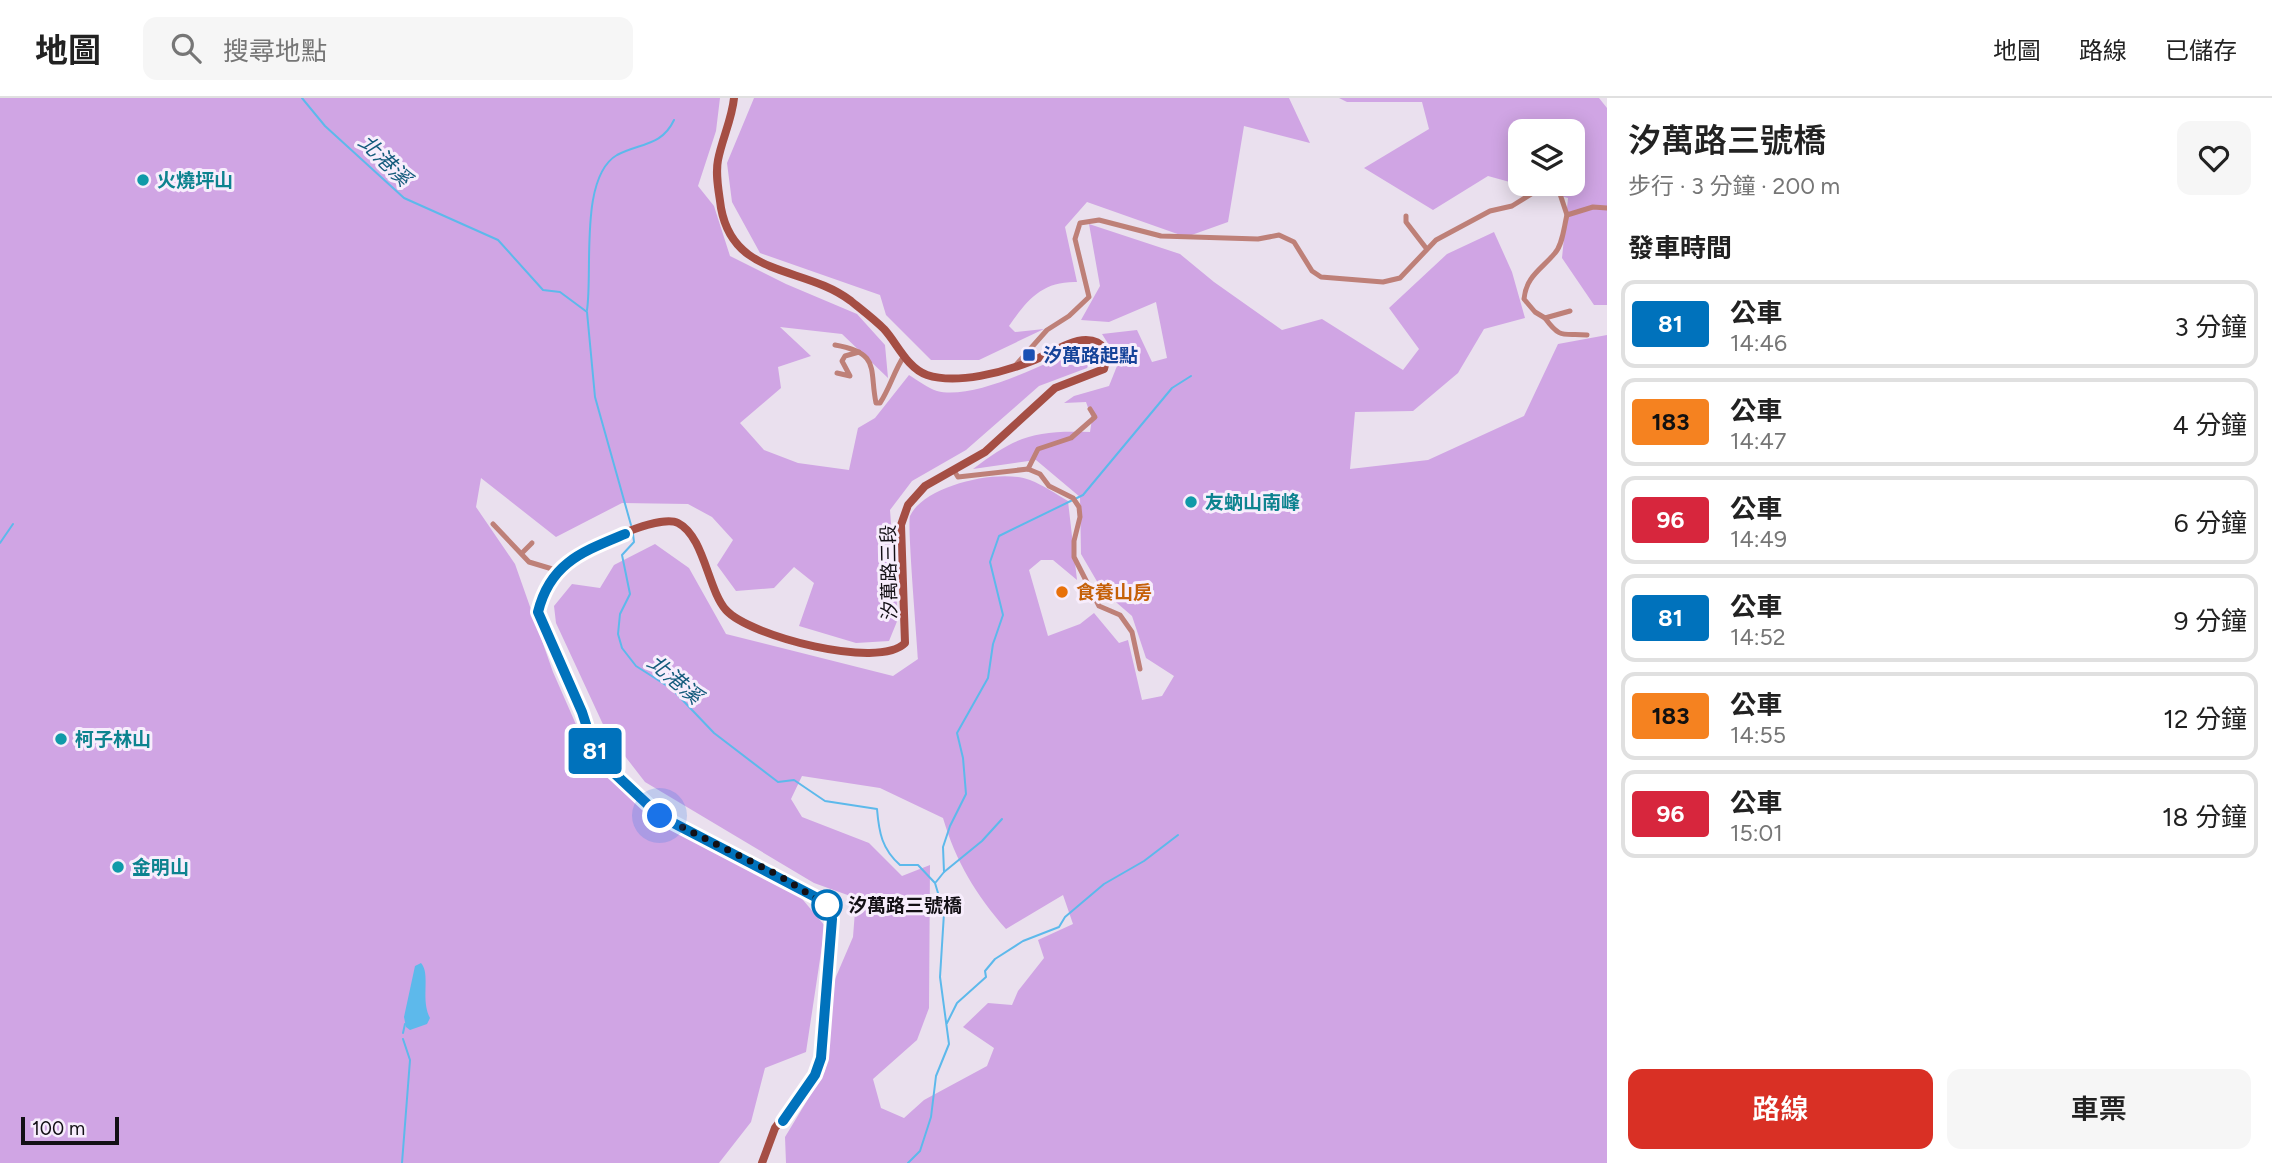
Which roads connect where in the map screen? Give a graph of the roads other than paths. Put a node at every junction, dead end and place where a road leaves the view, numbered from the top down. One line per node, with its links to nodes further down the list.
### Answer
1 (734, 98): 11 (street, 汐萬路三段)
2 (1607, 208): 3 (street)
3 (1567, 215): 5 (street); 7 (street)
4 (1406, 216): 5 (street)
5 (1426, 248): 12 (street)
6 (1570, 311): 7 (street)
7 (1545, 317): 8 (street)
8 (1587, 335)
9 (835, 345): 10 (street)
10 (859, 352): 11 (street); 13 (street)
11 (904, 356): 12 (street, 汐萬路三段)
12 (1015, 366): 15 (street, 汐萬路三段)
13 (837, 373)
14 (1090, 409): 16 (street)
15 (953, 469): 16 (street); 20 (street, 汐萬路三段)
16 (1028, 469): 21 (street)
17 (493, 524): 19 (street)
18 (532, 543): 19 (street)
19 (523, 553): 20 (street)
20 (559, 571): 22 (street)
21 (1140, 669)
22 (762, 1163)

